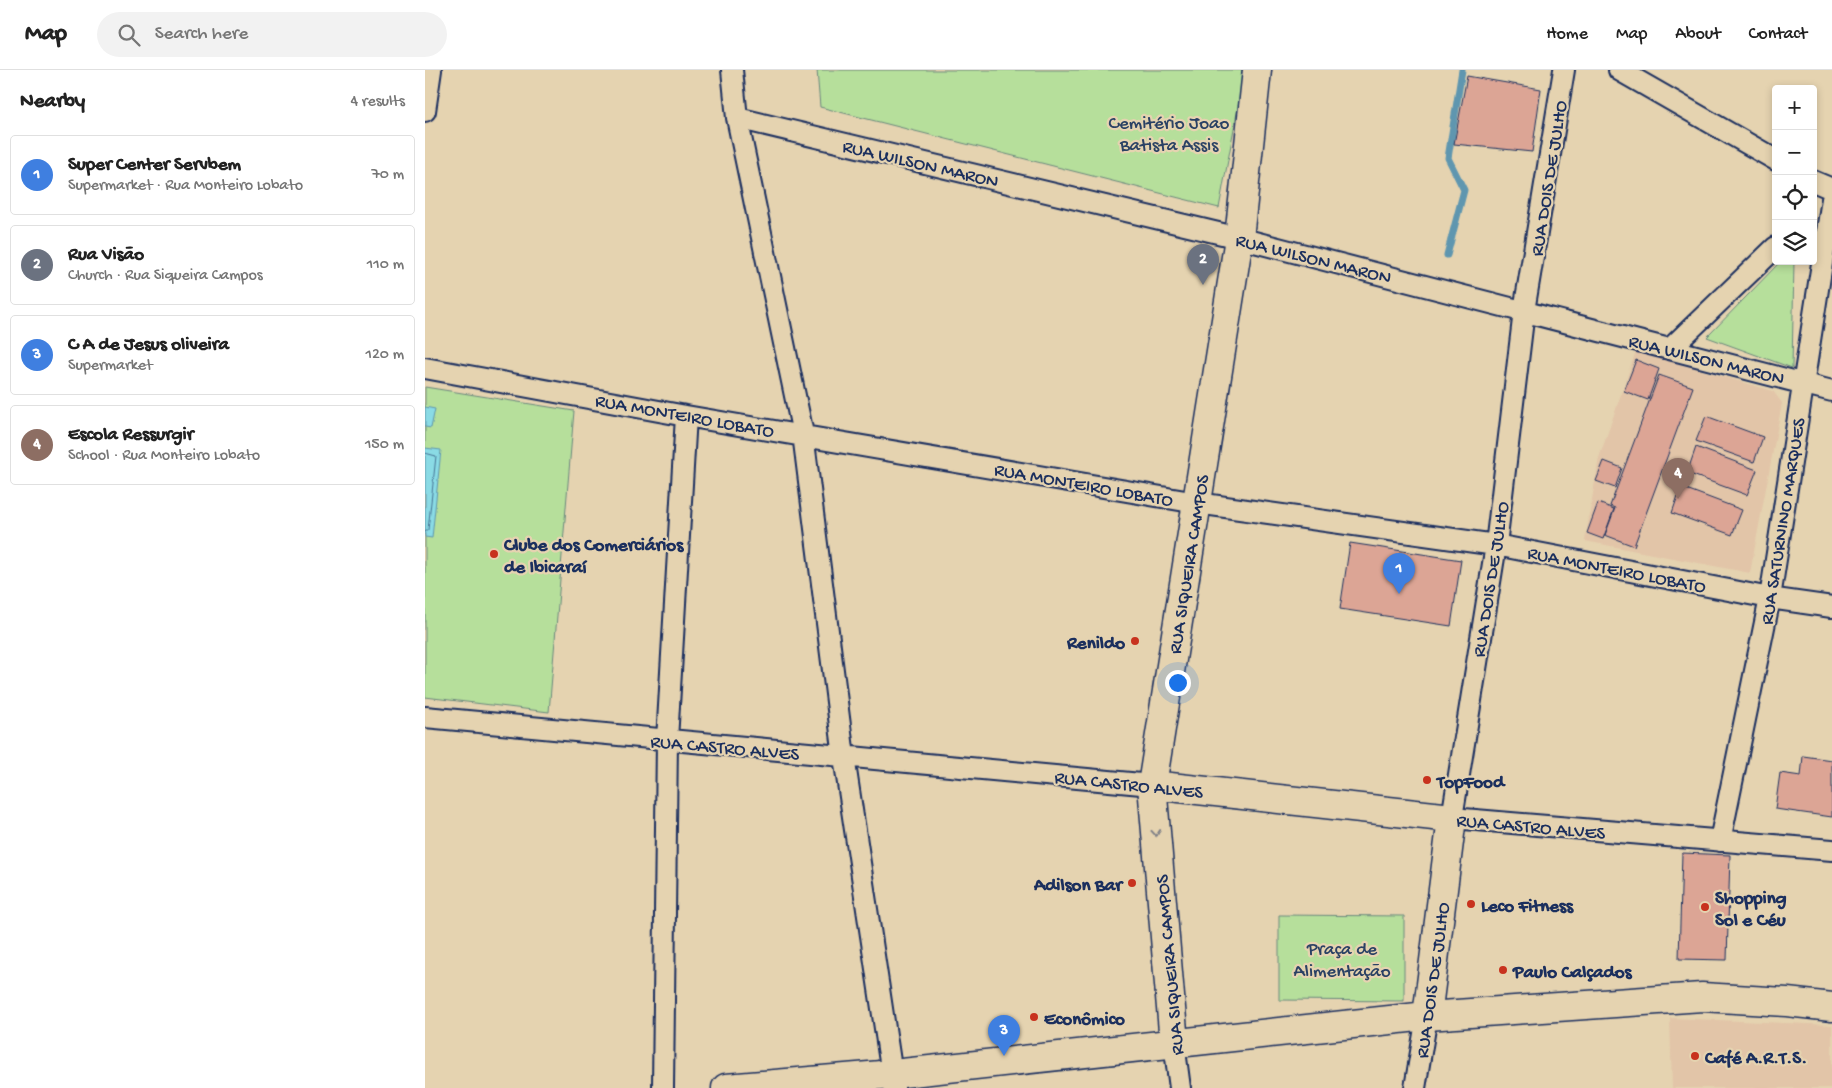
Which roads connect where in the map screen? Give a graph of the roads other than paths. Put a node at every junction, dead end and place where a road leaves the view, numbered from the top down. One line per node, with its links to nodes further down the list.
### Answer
1 (431, 70): 6 (street)
2 (732, 70): 7 (street)
3 (1257, 70): 12 (main road, RUA SIQUEIRA CAMPOS)
4 (1565, 70): 15 (street, RUA DOIS DE JULHO)
5 (1619, 70): 8 (street)
6 (425, 106)
7 (737, 118): 12 (street, RUA WILSON MARON); 21 (street)
8 (1772, 158)
9 (1817, 183): 10 (street)
10 (1832, 189)
11 (1832, 199): 13 (street, RUA SATURNINO MARQUES)
12 (1239, 238): 15 (street, RUA WILSON MARON); 22 (main road, RUA SIQUEIRA CAMPOS)
13 (1819, 239): 18 (street, RUA SATURNINO MARQUES)
14 (1772, 251): 16 (street)
15 (1524, 311): 16 (street, RUA WILSON MARON); 23 (street, RUA DOIS DE JULHO)
16 (1671, 348): 18 (street, RUA WILSON MARON)
17 (425, 368): 20 (street, RUA MONTEIRO LOBATO)
18 (1803, 383): 19 (street, RUA WILSON MARON); 24 (street, RUA SATURNINO MARQUES)
19 (1832, 391)
20 (686, 416): 21 (street, RUA MONTEIRO LOBATO); 27 (street)
21 (803, 434): 22 (street, RUA MONTEIRO LOBATO); 28 (street)
22 (1197, 503): 23 (street, RUA MONTEIRO LOBATO); 29 (main road, RUA SIQUEIRA CAMPOS)
23 (1496, 545): 24 (street, RUA MONTEIRO LOBATO); 30 (street, RUA DOIS DE JULHO)
24 (1770, 598): 25 (street, RUA MONTEIRO LOBATO); 31 (street, RUA SATURNINO MARQUES)
25 (1832, 607)
26 (425, 717): 27 (street, RUA CASTRO ALVES)
27 (667, 740): 28 (street, RUA CASTRO ALVES); 37 (street)
28 (845, 757): 29 (street, RUA CASTRO ALVES); 36 (street)
29 (1152, 785): 30 (main road, RUA CASTRO ALVES); 35 (main road, RUA SIQUEIRA CAMPOS, one-way to 35)
30 (1452, 818): 31 (street, RUA CASTRO ALVES); 34 (main road, RUA DOIS DE JULHO)
31 (1721, 841): 32 (street, RUA CASTRO ALVES)
32 (1832, 850)
33 (1832, 1008): 34 (main road)
34 (1427, 1016): 35 (main road); 40 (street, RUA DOIS DE JULHO)
35 (1174, 1043): 36 (main road); 39 (street, RUA SIQUEIRA CAMPOS)
36 (893, 1081): 38 (main road)
37 (663, 1088)
38 (726, 1088)
39 (1180, 1088)
40 (1415, 1088)

